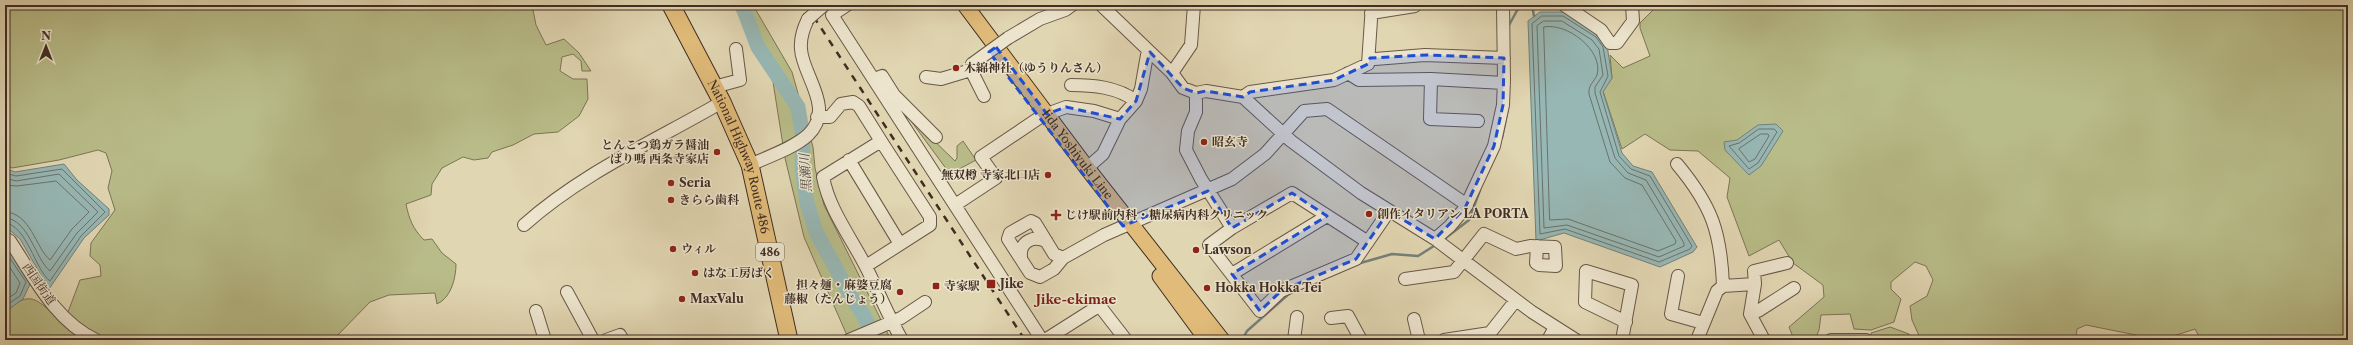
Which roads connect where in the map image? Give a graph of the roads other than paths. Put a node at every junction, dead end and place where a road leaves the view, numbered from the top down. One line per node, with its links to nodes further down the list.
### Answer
1 (671, 5): 27 (highway, National Highway Route 486 / 486)
2 (824, 5): 32 (street, bridge)
3 (847, 5): 22 (street)
4 (954, 5): 31 (main road, Iida Yoshiyuki Line)
5 (965, 5): 31 (main road, Iida Yoshiyuki Line)
6 (1072, 5): 18 (street, bridge)
7 (1101, 5): 15 (street)
8 (1194, 5): 19 (street)
9 (1503, 5): 17 (street)
10 (1632, 5): 12 (street)
11 (1415, 6): 13 (street)
12 (1568, 6)
13 (1372, 9): 16 (street)
14 (736, 49): 27 (street)
15 (1150, 52): 19 (street); 30 (street)
16 (1370, 58): 17 (street); 20 (street)
17 (1504, 58): 24 (street)
18 (972, 67): 21 (street); 28 (street)
19 (1172, 73): 26 (street)
20 (1348, 73): 23 (street); 29 (street)
21 (926, 77)
22 (874, 79): 36 (street); 43 (street)
23 (1431, 79): 24 (street); 34 (street)
24 (1504, 83): 44 (street)
25 (1071, 84): 30 (street)
26 (1196, 93): 29 (street); 42 (street)
27 (718, 95): 40 (highway, National Highway Route 486 / 486); 48 (street)
28 (984, 96)
29 (1243, 97): 35 (street)
30 (1136, 100): 33 (street)
31 (1043, 116): 33 (street); 41 (main road, Iida Yoshiyuki Line); 43 (street); 47 (main road, Iida Yoshiyuki Line)
32 (817, 117): 37 (street); 40 (street)
33 (1120, 119): 41 (street)
34 (1478, 121)
35 (1282, 133): 42 (street); 44 (street); 45 (street)
36 (936, 137)
37 (881, 141): 38 (street); 54 (street)
38 (849, 160): 54 (street); 60 (street)
39 (1677, 164): 65 (street)
40 (750, 165): 86 (highway, National Highway Route 486 / 486)
41 (1087, 168): 47 (main road, Iida Yoshiyuki Line)
42 (1208, 191): 47 (street); 49 (street)
43 (955, 205): 88 (street)
44 (1467, 205): 53 (street)
45 (1389, 211): 52 (street); 53 (street)
46 (1327, 216): 49 (street); 52 (street); 61 (street)
47 (1127, 224): 57 (street); 90 (main road, Iida Yoshiyuki Line); 91 (main road, Iida Yoshiyuki Line)
48 (524, 225)
49 (1232, 228): 61 (street)
50 (5, 238): 81 (street, 西国街道)
51 (1047, 242): 56 (street); 56 (street); 57 (street)
52 (1368, 242): 61 (street)
53 (1438, 242): 58 (street)
54 (900, 244): 60 (street)
55 (1537, 246): 58 (street)
56 (1021, 257): 57 (street)
57 (1063, 258)
58 (1462, 260): 63 (street); 68 (street)
59 (1787, 264): 64 (street)
60 (866, 266): 76 (street)
61 (1232, 274)
62 (1678, 276): 77 (street)
63 (1405, 279)
64 (1755, 284): 65 (street); 71 (street)
65 (1723, 286): 77 (street)
66 (1794, 288): 71 (street)
67 (567, 292): 83 (street)
68 (1516, 300): 78 (street); 79 (street)
69 (920, 305): 76 (street)
70 (536, 311): 82 (street)
71 (1750, 314): 100 (street)
72 (1297, 317): 92 (street)
73 (1331, 318): 93 (street)
74 (1414, 320): 94 (street)
75 (1626, 322): 75 (street); 98 (street)
76 (890, 323): 80 (street); 87 (street)
77 (1704, 323): 99 (street)
78 (1555, 327): 96 (street); 97 (street)
79 (1487, 337): 95 (street)
80 (854, 338)
81 (96, 340)
82 (545, 340)
83 (593, 340)
84 (606, 340): 85 (street)
85 (623, 340)
86 (789, 340)
87 (902, 340)
88 (1044, 340): 89 (street)
89 (1126, 340)
90 (1207, 340)
91 (1222, 340)
92 (1294, 340)
93 (1361, 340)
94 (1419, 340)
95 (1444, 340)
96 (1548, 340)
97 (1576, 340)
98 (1622, 340)
99 (1697, 340)
100 (1764, 340)
101 (1831, 340): 102 (street)
102 (1866, 340)

